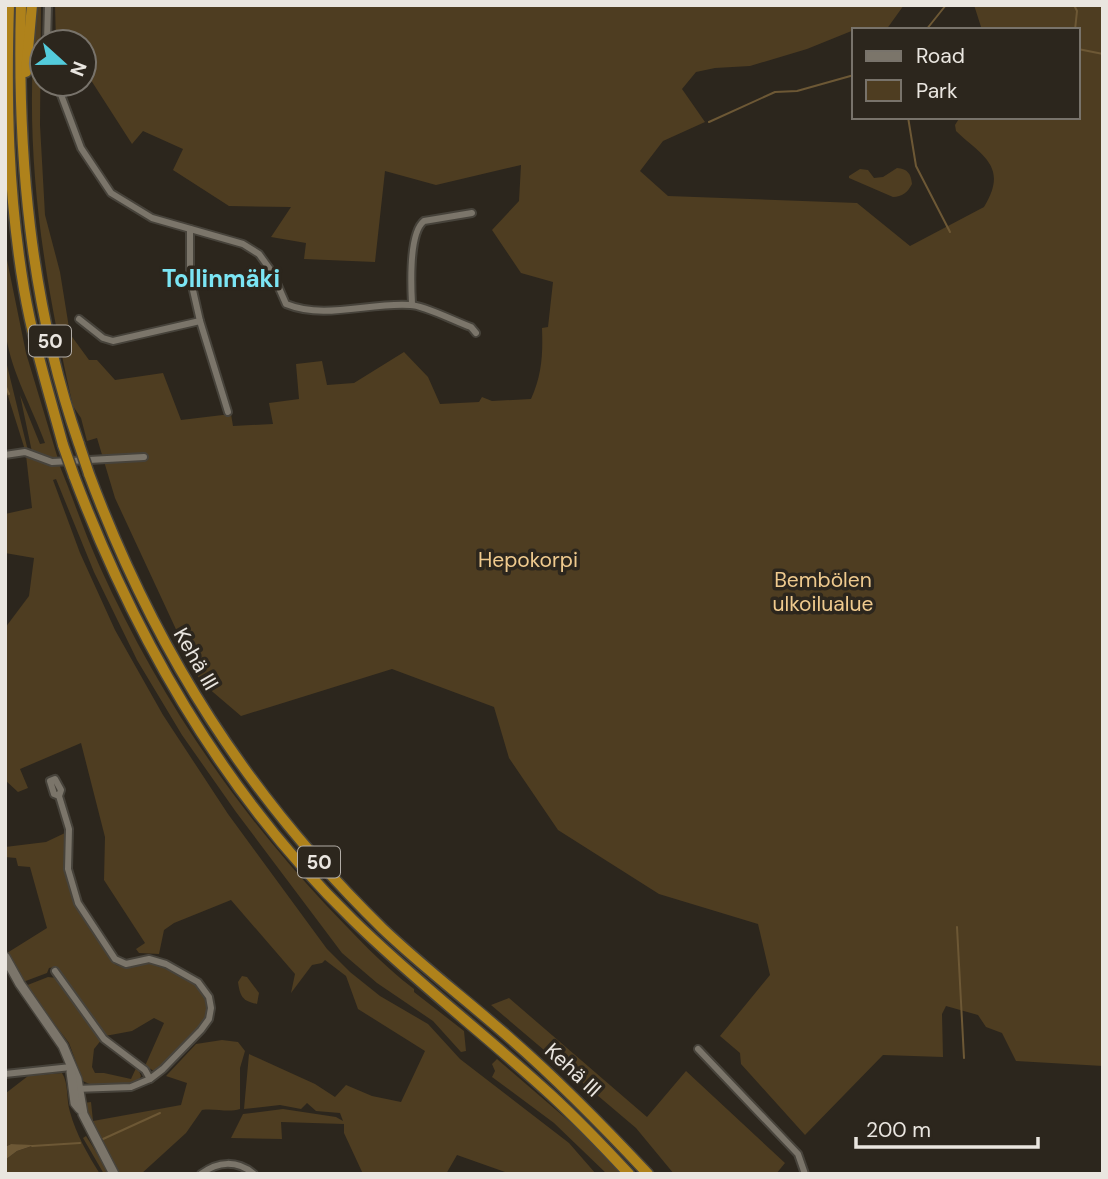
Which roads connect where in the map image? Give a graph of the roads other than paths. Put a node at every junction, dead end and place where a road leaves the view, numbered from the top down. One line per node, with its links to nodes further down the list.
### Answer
1 (9, 5): 9 (highway, Kehä III / 50)
2 (21, 5): 7 (highway, Kehä III / 50)
3 (32, 5): 7 (highway)
4 (48, 5): 5 (street)
5 (47, 28)
6 (62, 98): 11 (street)
7 (21, 128): 31 (highway, Kehä III / 50, bridge)
8 (5, 167): 9 (highway)
9 (11, 192): 30 (highway, Kehä III / 50, bridge)
10 (472, 213): 12 (street)
11 (190, 229): 12 (street); 14 (street)
12 (412, 304): 15 (street)
13 (79, 319): 14 (street)
14 (200, 321): 16 (street)
15 (476, 333)
16 (228, 412)
17 (5, 455): 18 (street)
18 (144, 457)
19 (59, 796): 25 (street)
20 (5, 957): 23 (main road)
21 (55, 971): 25 (street)
22 (698, 1049): 32 (street)
23 (71, 1067): 24 (street); 26 (main road)
24 (5, 1074)
25 (150, 1079): 26 (street)
26 (76, 1089): 27 (main road)
27 (114, 1174)
28 (201, 1174): 29 (street)
29 (254, 1174)
30 (629, 1174)
31 (648, 1174)
32 (805, 1174)

